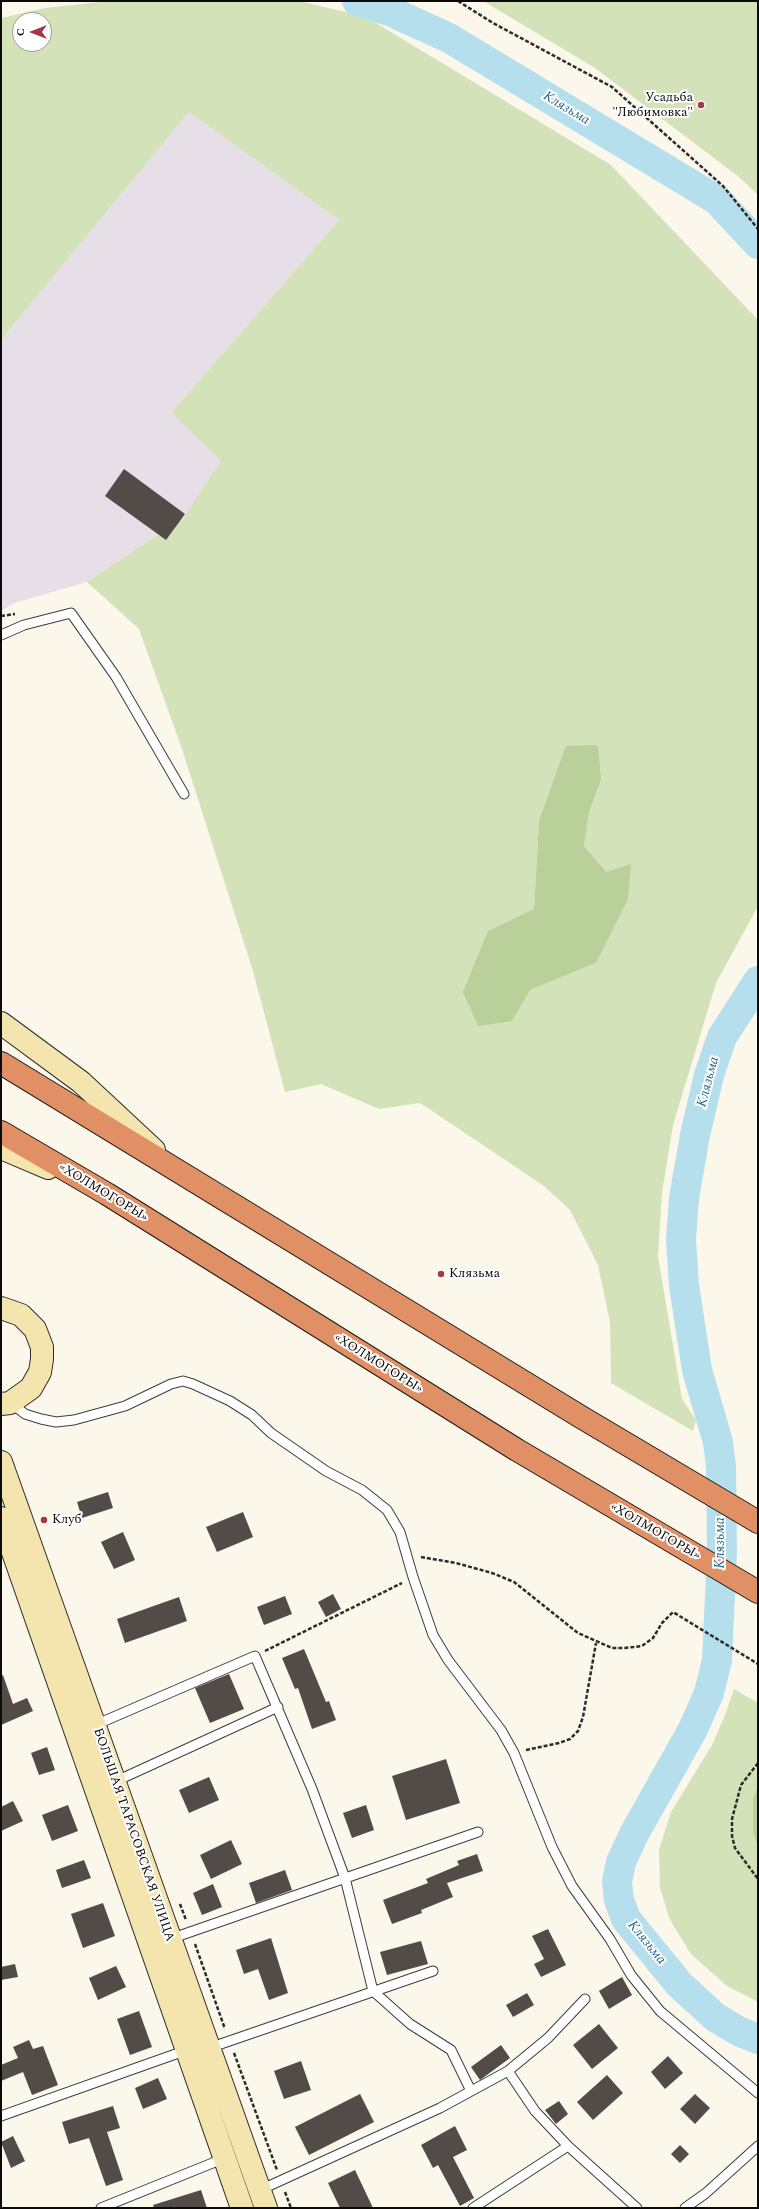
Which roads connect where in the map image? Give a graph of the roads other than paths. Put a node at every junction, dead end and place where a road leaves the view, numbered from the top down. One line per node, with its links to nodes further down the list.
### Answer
1 (1, 635): 2 (lane)
2 (184, 794)
3 (1, 1023): 7 (street)
4 (1, 1063): 7 (highway)
5 (1, 1132): 8 (highway, «ХОЛМОГОРЫ»)
6 (1, 1148): 8 (street)
7 (172, 1167): 13 (highway)
8 (107, 1194): 14 (highway, «ХОЛМОГОРЫ»)
9 (1, 1308): 10 (street)
10 (4, 1406): 27 (lane)
11 (1, 1462): 16 (street, БОЛЬШАЯ ТАРАСОВСКАЯ УЛИЦА)
12 (1, 1518): 24 (street, БОЛЬШАЯ ТАРАСОВСКАЯ УЛИЦА)
13 (758, 1522)
14 (758, 1592)
15 (278, 1707): 16 (lane); 17 (lane); 19 (lane)
16 (95, 1725): 17 (street, БОЛЬШАЯ ТАРАСОВСКАЯ УЛИЦА)
17 (114, 1782): 20 (street, БОЛЬШАЯ ТАРАСОВСКАЯ УЛИЦА)
18 (478, 1832): 19 (lane)
19 (345, 1878): 20 (lane); 22 (lane)
20 (169, 1939): 24 (street, БОЛЬШАЯ ТАРАСОВСКАЯ УЛИЦА)
21 (433, 1971): 22 (lane)
22 (373, 1991): 24 (lane); 26 (lane)
23 (585, 1999): 25 (lane)
24 (197, 2049): 28 (lane); 31 (street, БОЛЬШАЯ ТАРАСОВСКАЯ УЛИЦА); 32 (street, БОЛЬШАЯ ТАРАСОВСКАЯ УЛИЦА)
25 (508, 2071): 26 (lane); 29 (lane)
26 (471, 2091): 32 (lane)
27 (758, 2093)
28 (1, 2116)
29 (568, 2146): 35 (lane); 36 (lane)
30 (758, 2146): 37 (lane)
31 (225, 2158): 33 (lane); 34 (street, БОЛЬШАЯ ТАРАСОВСКАЯ УЛИЦА)
32 (263, 2199)
33 (101, 2208)
34 (242, 2208)
35 (473, 2208)
36 (637, 2208)
37 (685, 2208)

